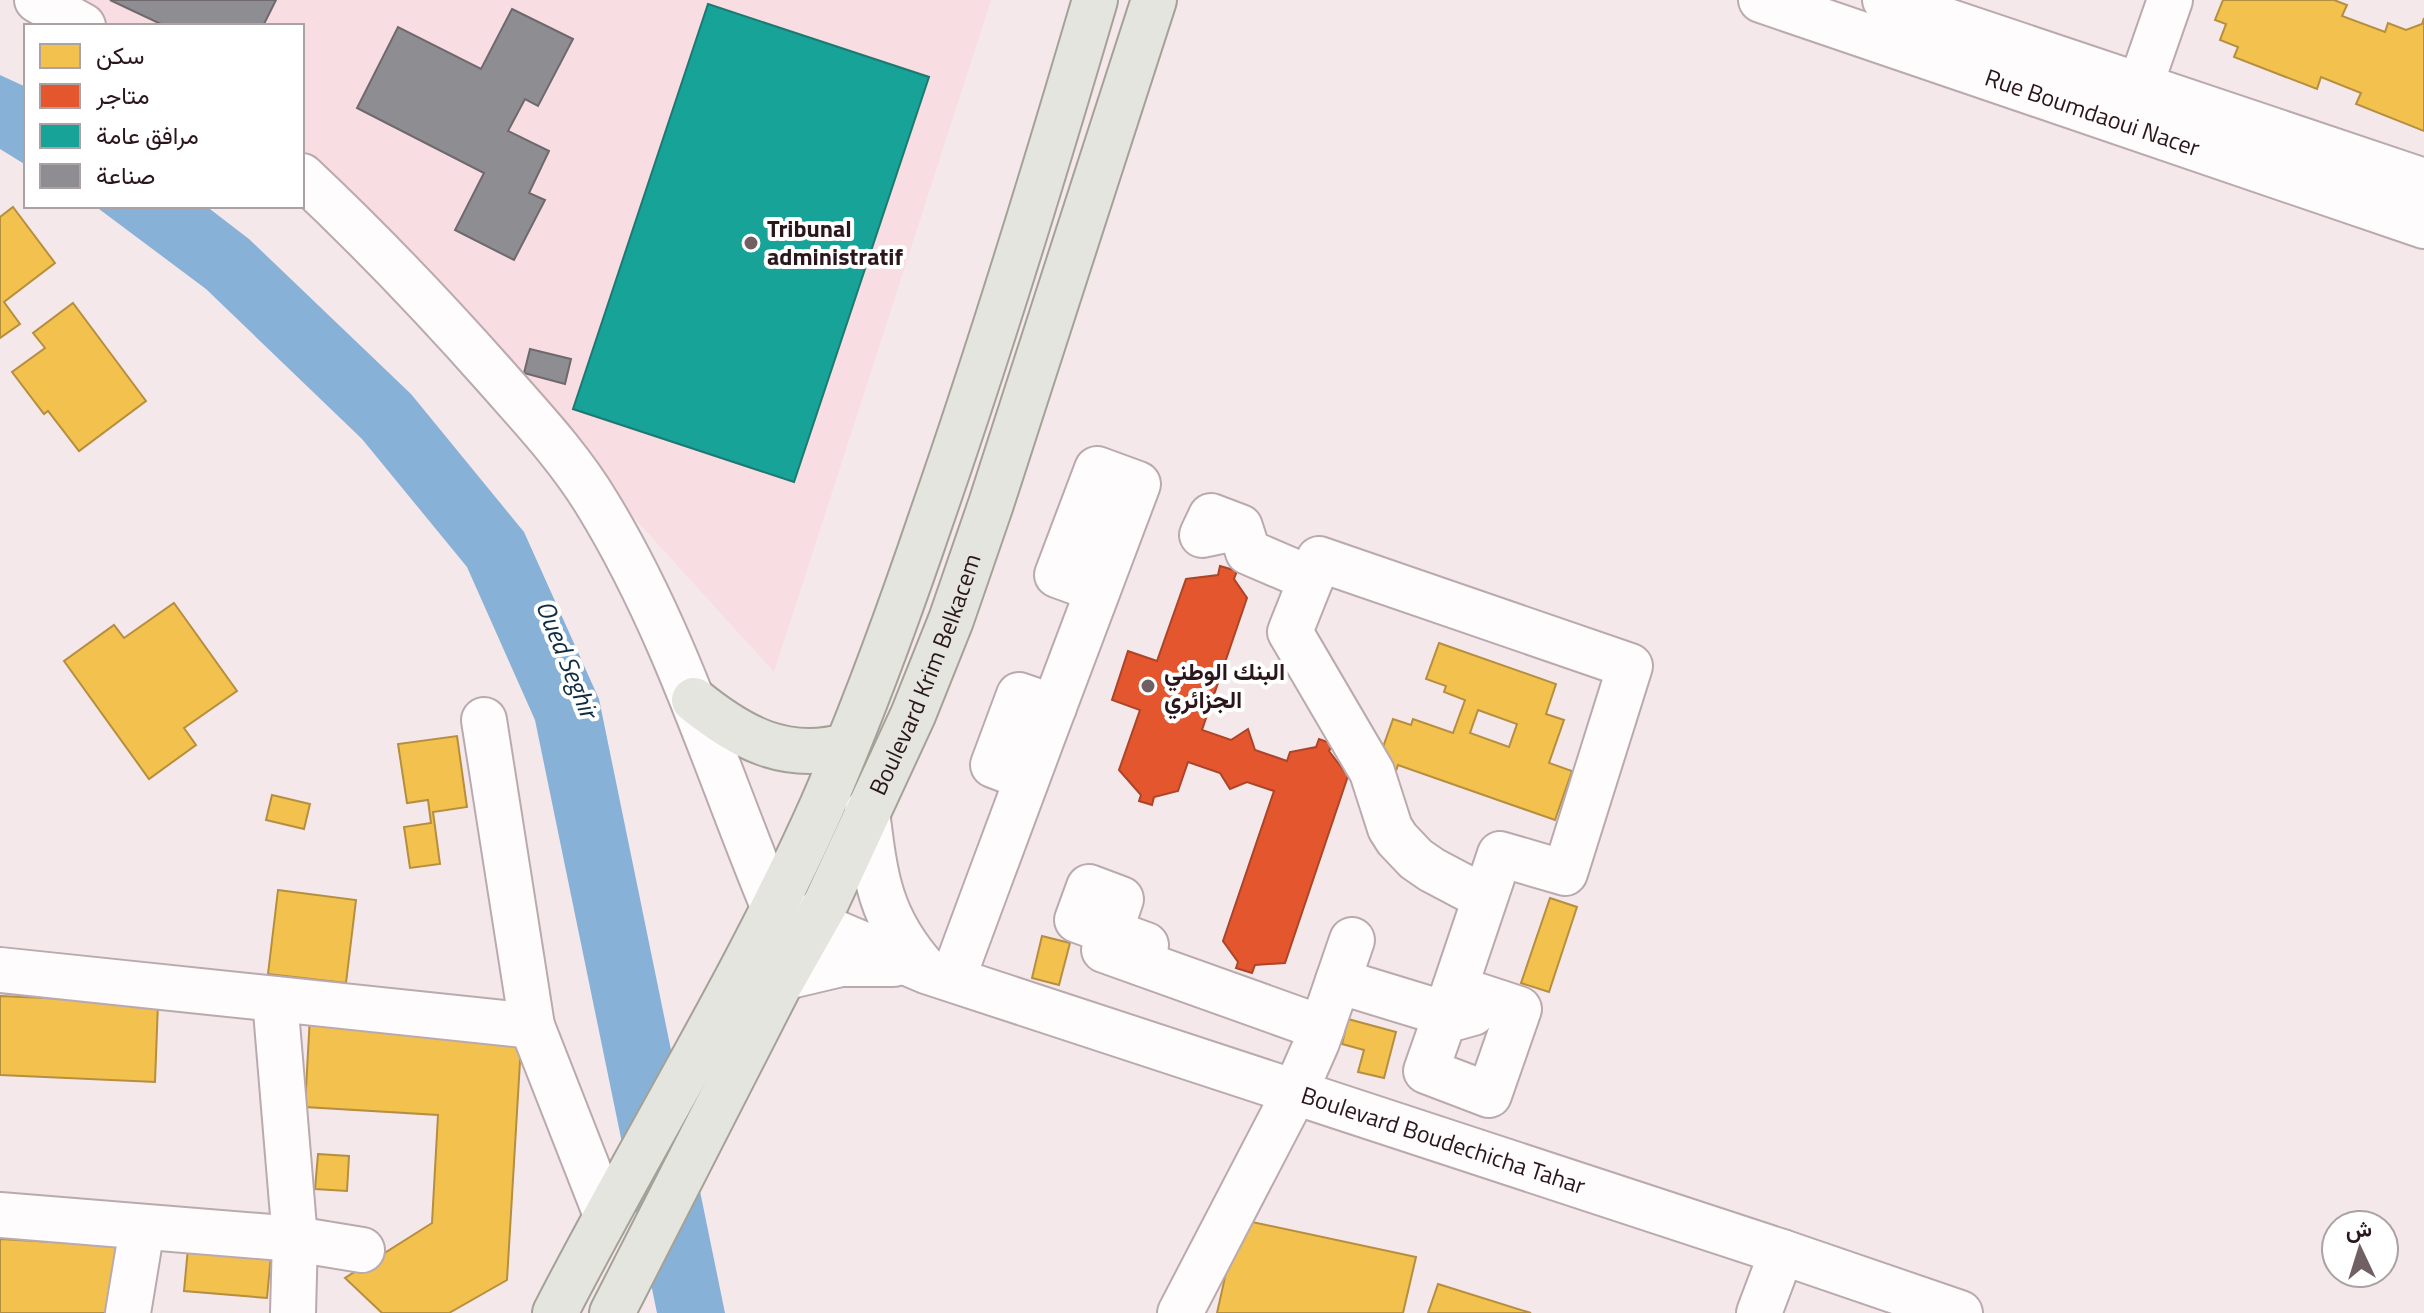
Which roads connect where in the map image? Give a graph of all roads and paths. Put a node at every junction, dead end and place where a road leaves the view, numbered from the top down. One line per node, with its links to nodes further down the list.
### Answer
1 (37, 0): 7 (street)
2 (1095, 0): 17 (main road, Boulevard Krim Belkacem)
3 (1154, 0): 18 (main road, Boulevard Krim Belkacem)
4 (1761, 0): 6 (street, Rue Boumdaoui Nacer)
5 (2170, 0): 8 (street)
6 (1899, 13): 8 (street, Rue Boumdaoui Nacer)
7 (79, 24)
8 (2133, 105): 10 (street, Rue Boumdaoui Nacer); 11 (street, Rue Boumdaoui Nacer)
9 (304, 178): 15 (street)
10 (2424, 181)
11 (2424, 226)
12 (1311, 579): 14 (street); 14 (street); 19 (street)
13 (1098, 590): 26 (street)
14 (1290, 632): 20 (street)
15 (694, 700): 17 (main road); 21 (street)
16 (484, 720): 31 (street)
17 (846, 746): 21 (main road, Boulevard Krim Belkacem)
18 (867, 811): 22 (main road, Boulevard Krim Belkacem); 26 (street)
19 (1530, 862): 20 (street); 30 (street)
20 (1485, 898): 30 (street)
21 (773, 906): 22 (street, Boulevard Boudechicha Tahar); 35 (main road, Boulevard Krim Belkacem)
22 (815, 922): 26 (street, Boulevard Boudechicha Tahar); 27 (main road, Boulevard Krim Belkacem)
23 (1110, 931): 32 (street)
24 (1352, 940): 28 (street)
25 (0, 970): 29 (street)
26 (940, 974): 27 (street, Boulevard Boudechicha Tahar); 33 (street, Boulevard Boudechicha Tahar)
27 (783, 980): 43 (main road, Boulevard Krim Belkacem)
28 (1338, 981): 30 (street); 32 (street)
29 (275, 999): 31 (street); 37 (street)
30 (1462, 1000)
31 (532, 1026): 35 (street)
32 (1322, 1028): 33 (street)
33 (1295, 1092): 39 (street, Boulevard Boudechicha Tahar); 44 (street)
34 (0, 1215): 36 (street)
35 (606, 1215): 42 (main road, Boulevard Krim Belkacem)
36 (142, 1228): 37 (street); 40 (street)
37 (295, 1239): 38 (street); 41 (street)
38 (362, 1250)
39 (1782, 1252): 45 (street); 46 (street, Boulevard Boudechicha Tahar)
40 (128, 1313)
41 (293, 1313)
42 (555, 1313)
43 (612, 1313)
44 (1180, 1313)
45 (1759, 1313)
46 (1960, 1313)

